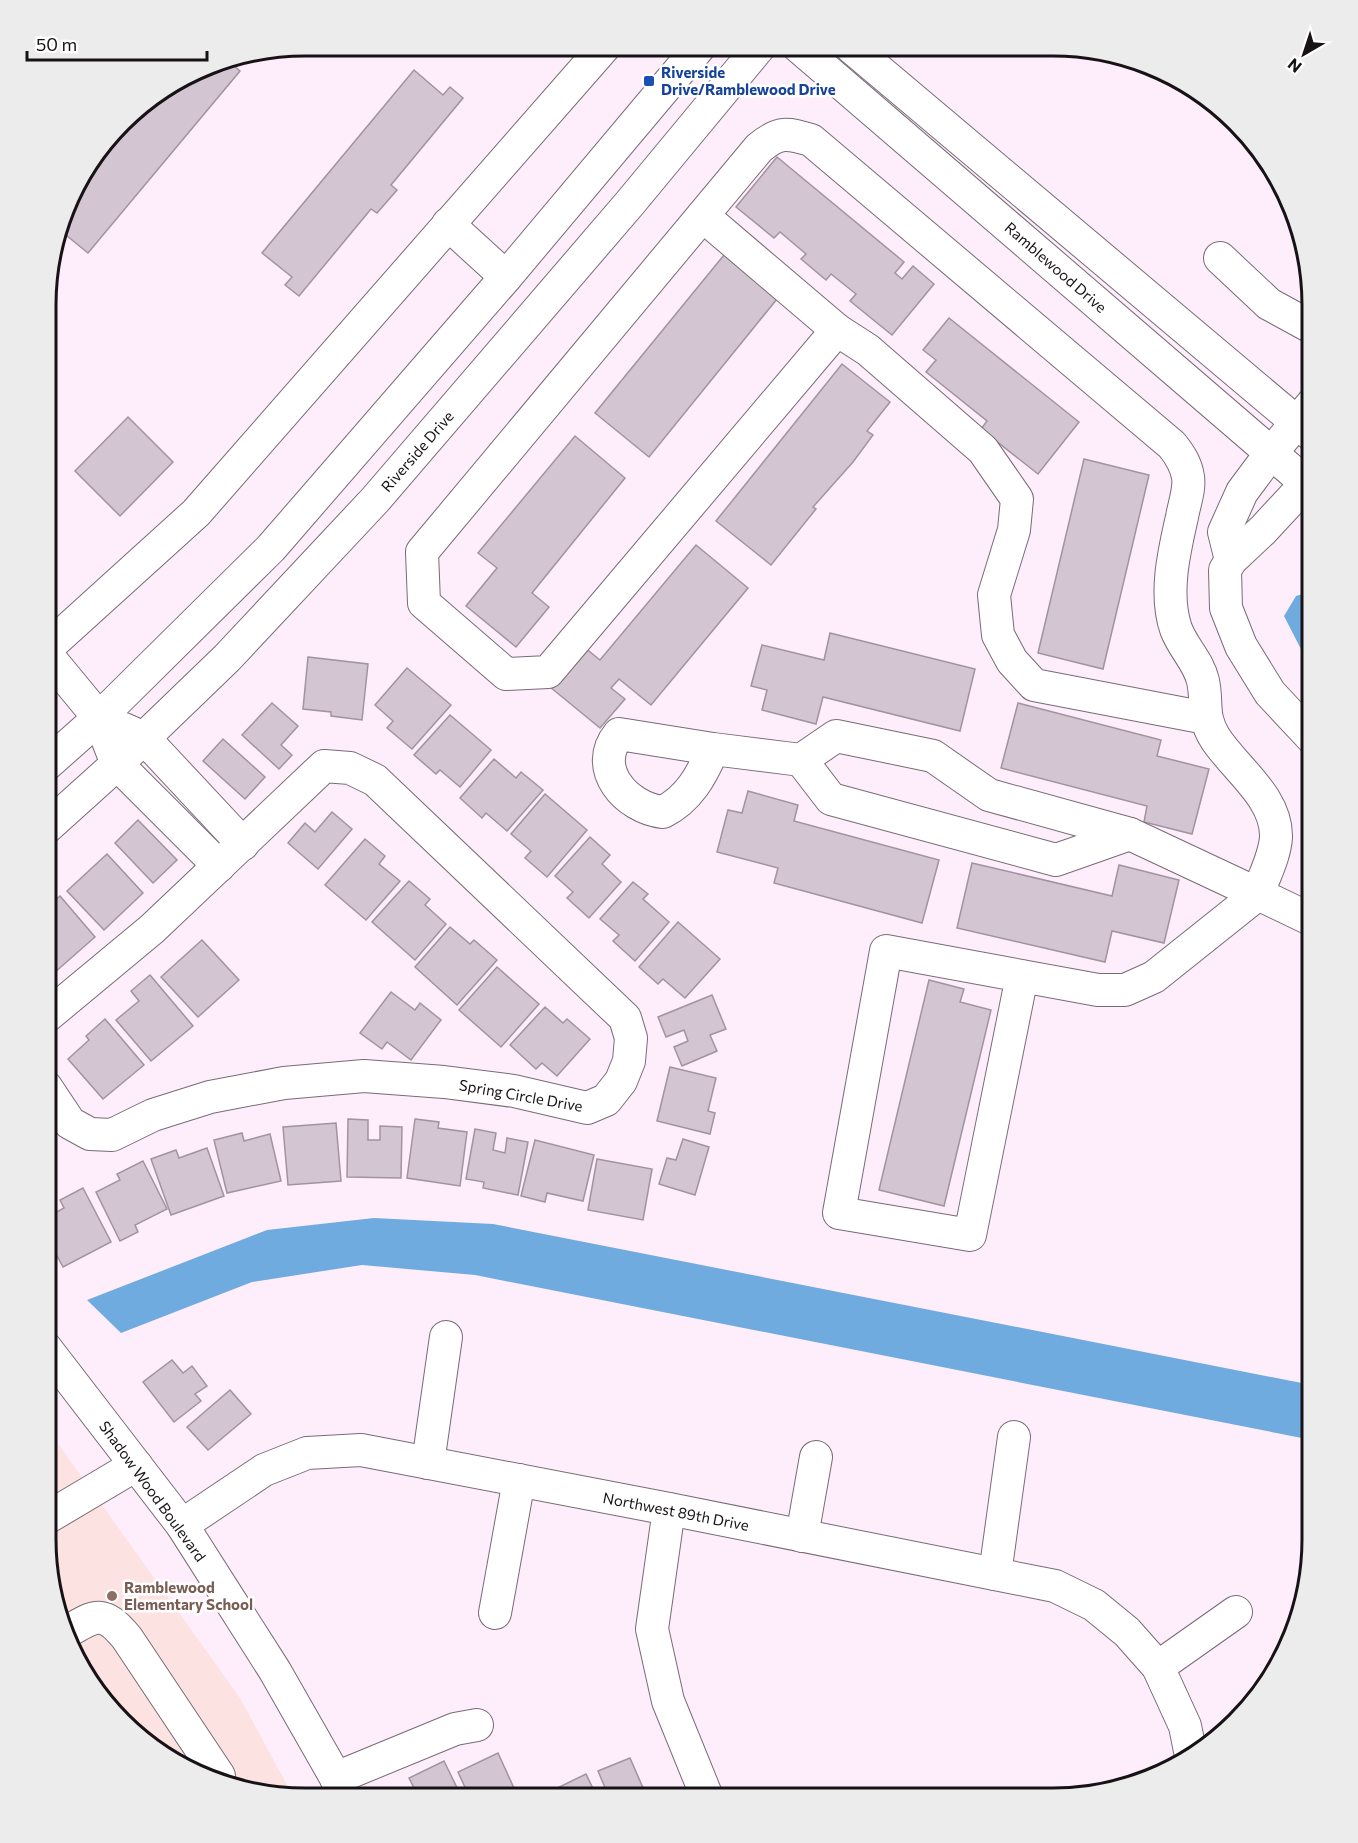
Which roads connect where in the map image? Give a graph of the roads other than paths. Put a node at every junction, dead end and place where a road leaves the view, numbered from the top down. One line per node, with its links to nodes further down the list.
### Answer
1 (596, 56): 7 (street)
2 (692, 56): 9 (street)
3 (752, 56): 23 (street, Riverside Drive)
4 (810, 56): 14 (street, Ramblewood Drive)
5 (862, 56): 12 (street)
6 (702, 216): 11 (street); 11 (street); 21 (street)
7 (448, 224): 9 (street); 18 (street)
8 (1220, 258): 10 (street)
9 (506, 277): 20 (street)
10 (1302, 322)
11 (837, 330): 21 (street)
12 (1302, 415)
13 (1302, 425): 14 (street)
14 (1271, 453): 15 (street, Ramblewood Drive); 17 (street)
15 (1302, 476)
16 (1302, 492): 17 (street)
17 (1231, 560): 22 (street)
18 (56, 640)
19 (56, 666): 20 (street)
20 (99, 718): 23 (street); 25 (street); 27 (street)
21 (1206, 718): 32 (street)
22 (1302, 727)
23 (144, 738): 27 (street, Riverside Drive); 30 (street)
24 (713, 750): 26 (street)
25 (56, 756)
26 (801, 760): 29 (street); 29 (street)
27 (117, 764): 28 (street, Riverside Drive); 31 (street)
28 (56, 819)
29 (1130, 834): 32 (street)
30 (243, 844): 31 (street, Spring Circle Drive); 36 (street, Spring Circle Drive)
31 (219, 866): 35 (street, Spring Circle Drive)
32 (1258, 894): 33 (street); 34 (street)
33 (1302, 915)
34 (1022, 975): 34 (street)
35 (56, 1009)
36 (56, 1102)
37 (446, 1337): 41 (street)
38 (56, 1361): 42 (street, Shadow Wood Boulevard)
39 (1014, 1437): 48 (street)
40 (816, 1457): 47 (street)
41 (428, 1463): 43 (street, Northwest 89th Drive); 46 (street, Northwest 89th Drive)
42 (136, 1466): 45 (street); 46 (street, Shadow Wood Boulevard)
43 (519, 1480): 44 (street, Northwest 89th Drive); 50 (street)
44 (669, 1509): 47 (street, Northwest 89th Drive); 57 (street)
45 (56, 1513)
46 (182, 1525): 56 (street, Shadow Wood Boulevard)
47 (802, 1536): 48 (street, Northwest 89th Drive)
48 (995, 1574): 52 (street, Northwest 89th Drive)
49 (1236, 1611): 52 (street)
50 (495, 1613)
51 (72, 1629): 55 (street)
52 (1158, 1667): 54 (street, Northwest 89th Drive)
53 (477, 1725): 56 (street)
54 (1189, 1747)
55 (216, 1771)
56 (339, 1787)
57 (703, 1788)

